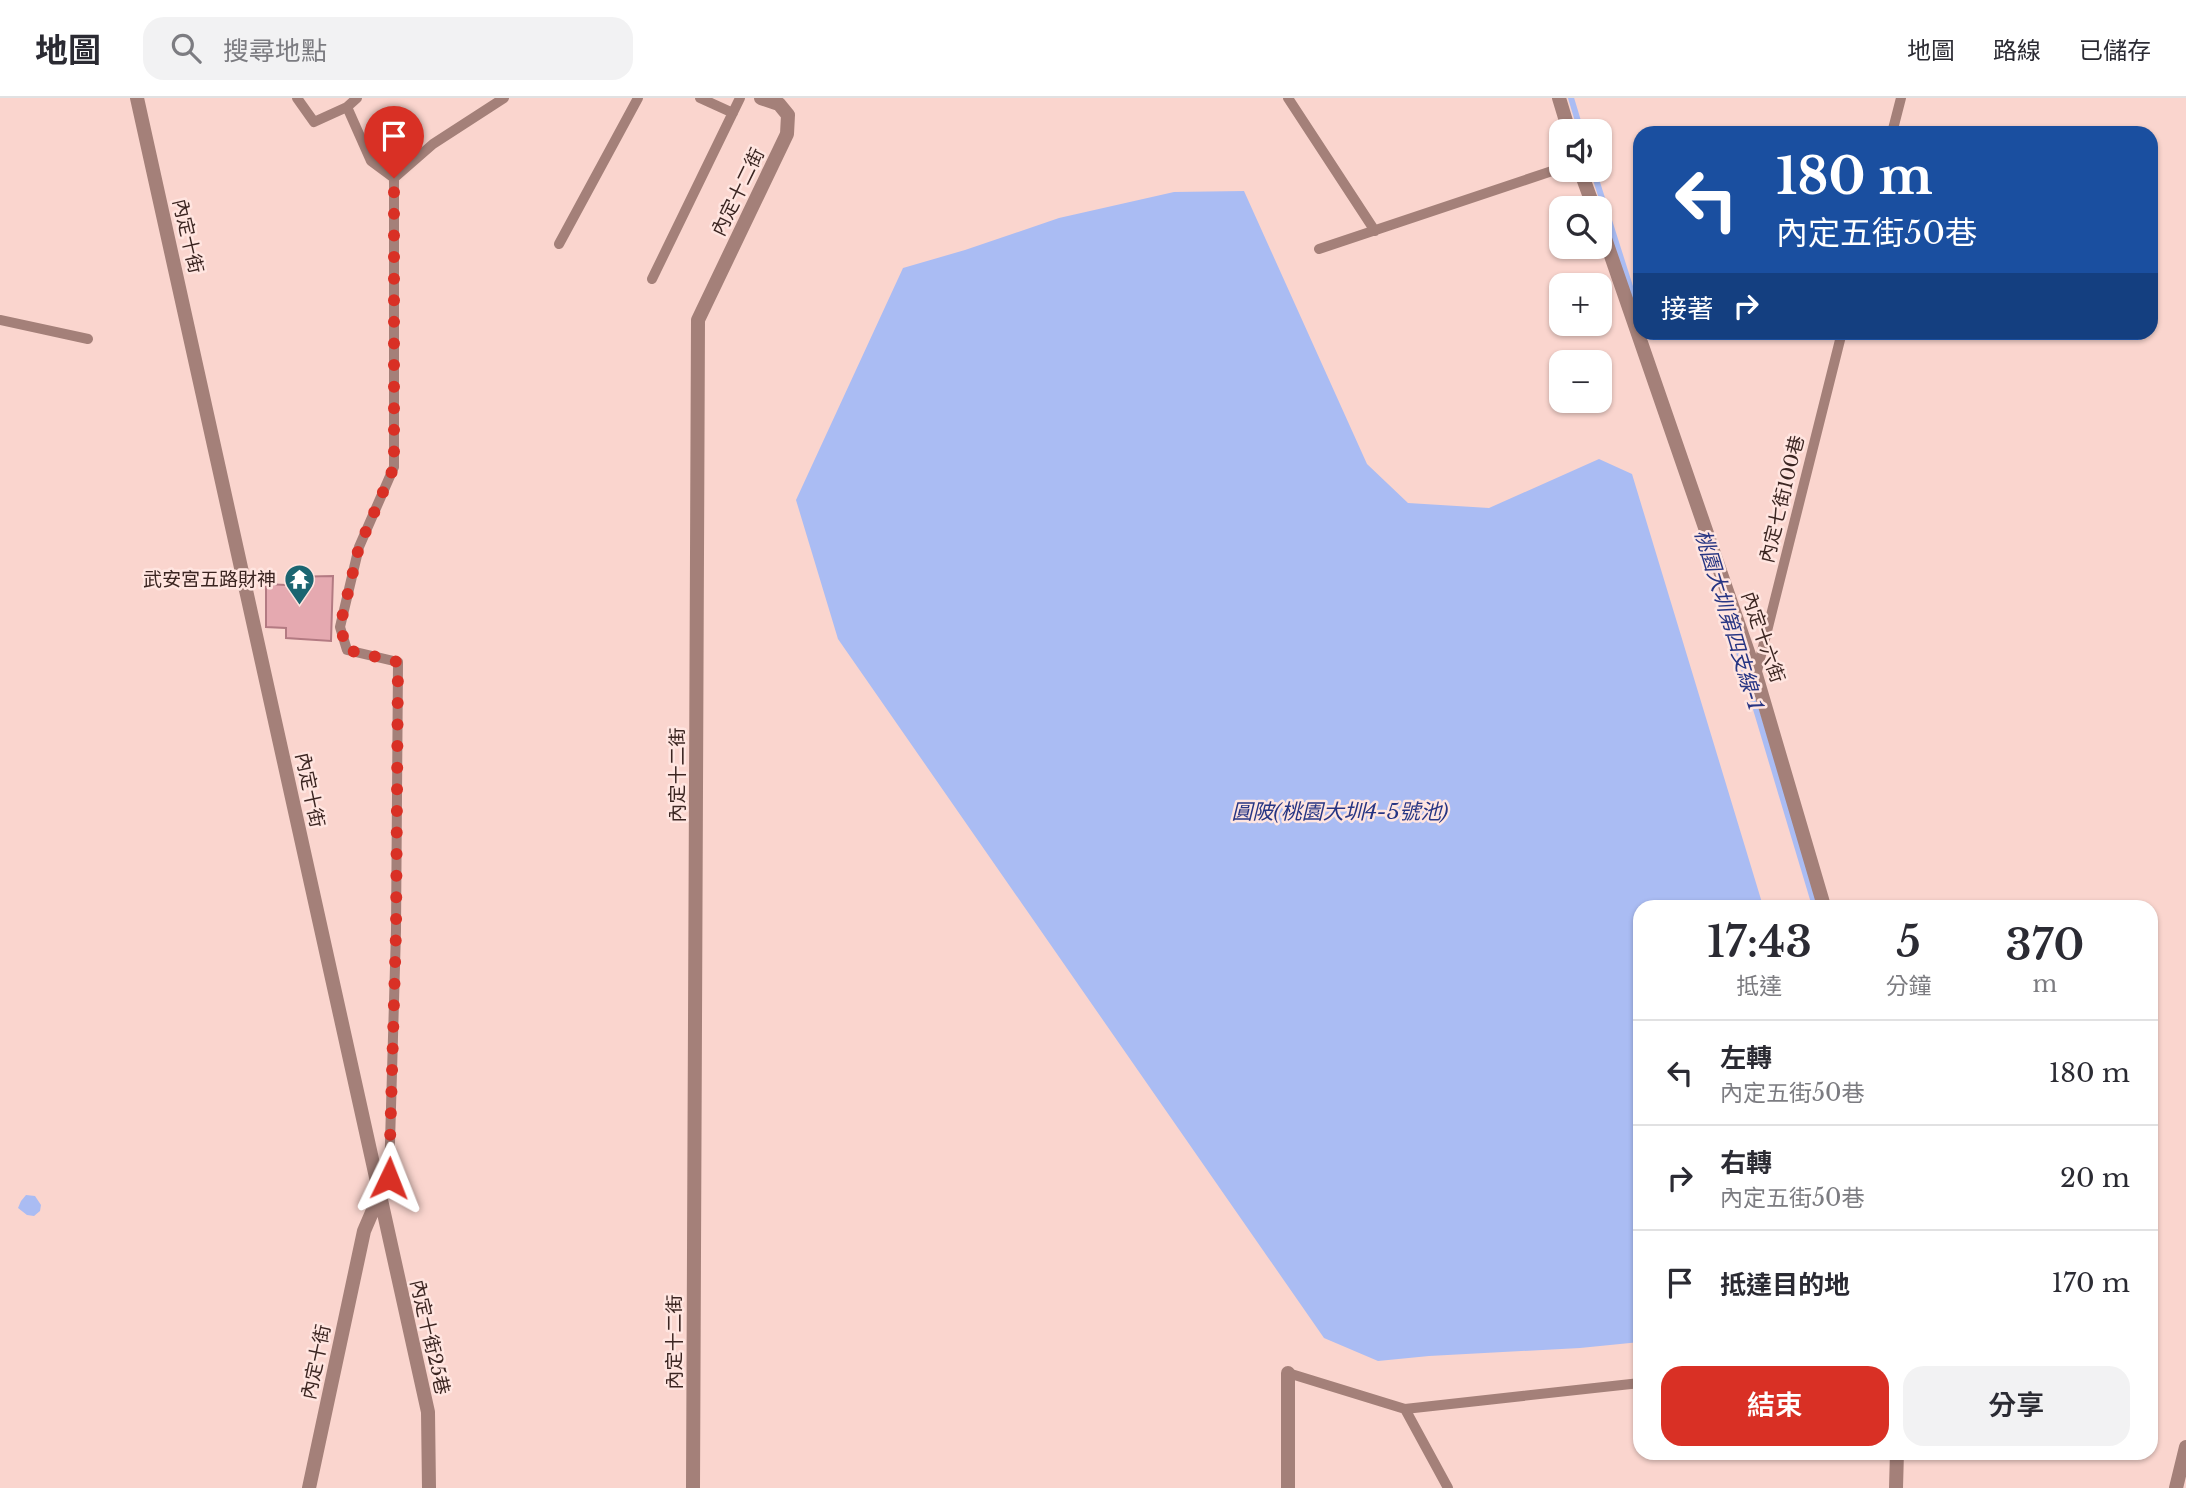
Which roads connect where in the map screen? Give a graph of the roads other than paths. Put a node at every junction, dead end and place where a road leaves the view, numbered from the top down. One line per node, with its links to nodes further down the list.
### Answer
1 (137, 98): 30 (street, 內定十街)
2 (296, 98): 12 (lane)
3 (358, 98): 12 (lane)
4 (504, 98): 17 (lane)
5 (638, 98): 19 (lane)
6 (700, 98): 13 (lane)
7 (740, 98): 13 (lane)
8 (761, 98): 38 (street, 內定十二街)
9 (1288, 98): 18 (lane)
10 (1559, 98): 14 (street)
11 (1901, 98): 15 (lane)
12 (347, 107): 17 (lane)
13 (733, 113): 22 (lane)
14 (1565, 119)
15 (1894, 126)
16 (1549, 172): 18 (lane)
17 (394, 178): 30 (lane)
18 (1375, 230): 20 (lane)
19 (559, 244)
20 (1319, 249)
21 (1612, 259): 24 (street, 內定十六街)
22 (652, 279)
23 (0, 320): 25 (lane)
24 (1633, 320)
25 (88, 340)
26 (1640, 340): 28 (street, 內定十六街)
27 (1840, 340): 28 (lane, 內定七街100巷)
28 (1756, 675): 29 (street, 內定十六街)
29 (1822, 900)
30 (379, 1196): 36 (street, 內定十街); 37 (street, 內定十街25巷)
31 (1289, 1373): 33 (lane); 39 (street)
32 (1633, 1384): 33 (lane)
33 (1405, 1409): 40 (lane)
34 (2186, 1447): 42 (street)
35 (1897, 1460): 41 (street)
36 (309, 1488)
37 (429, 1488)
38 (693, 1488)
39 (1288, 1488)
40 (1448, 1488)
41 (1896, 1488)
42 (2176, 1488)

